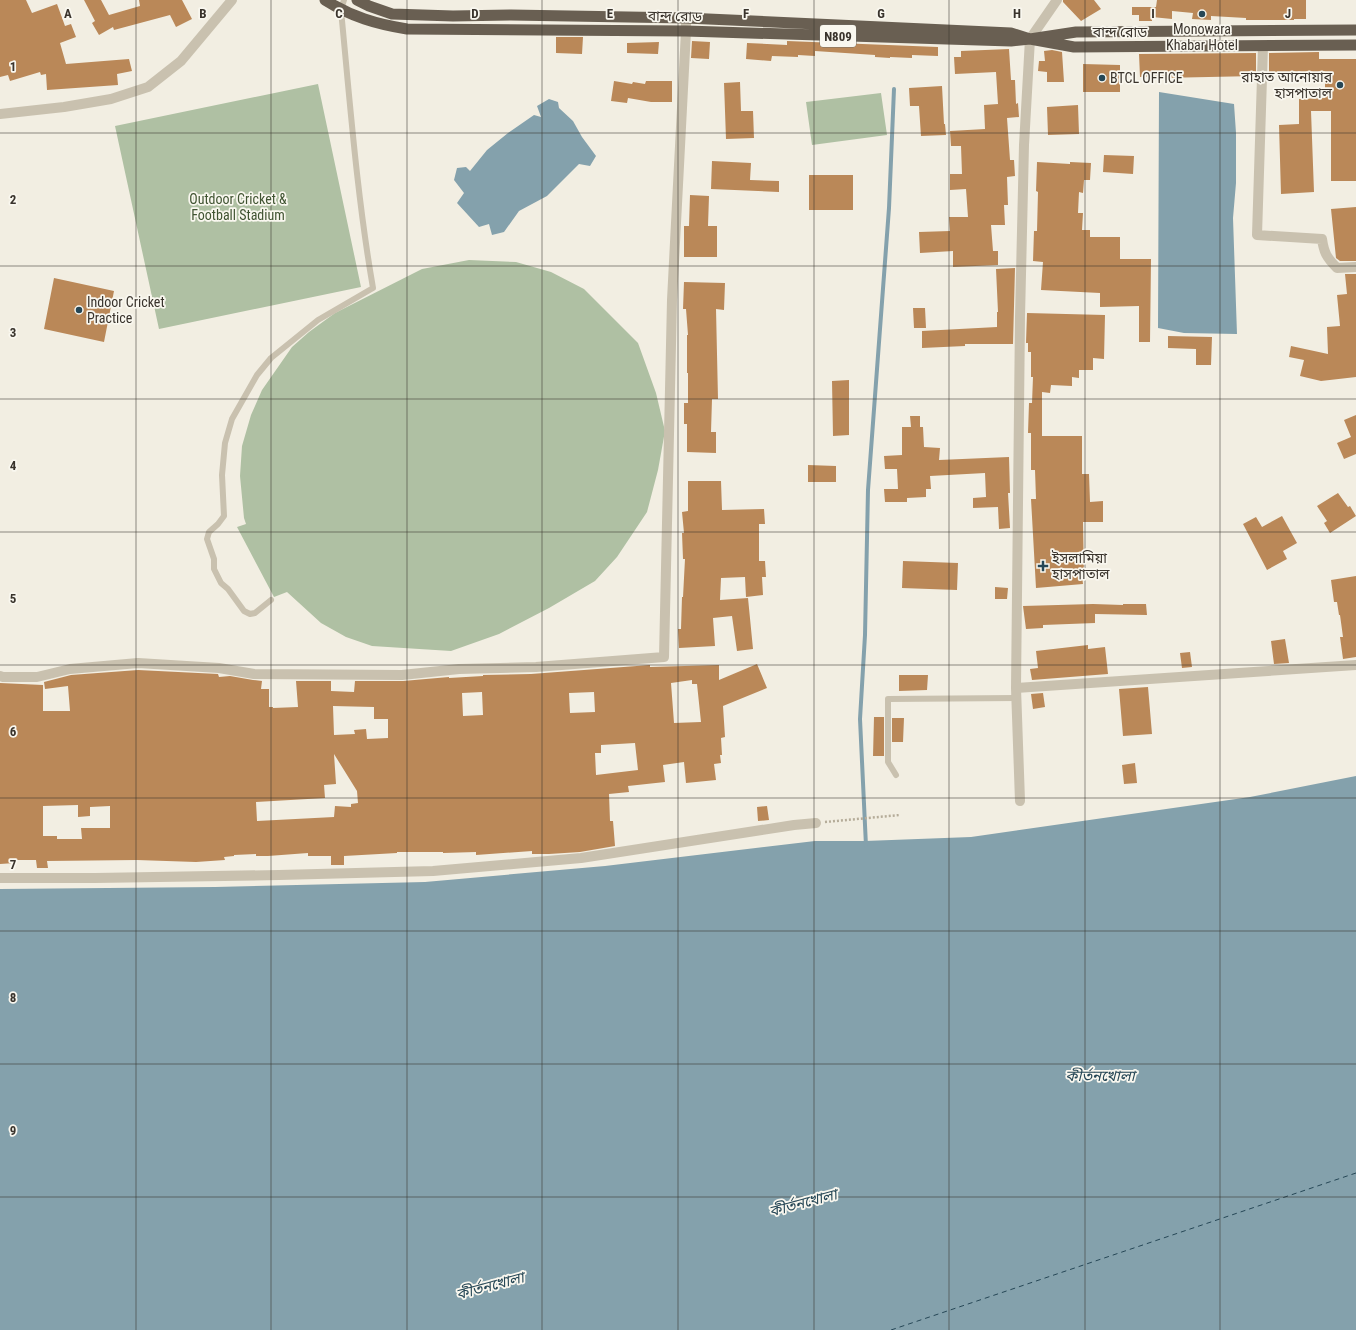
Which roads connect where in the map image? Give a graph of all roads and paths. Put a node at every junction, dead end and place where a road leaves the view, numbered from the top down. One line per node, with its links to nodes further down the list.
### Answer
1 (232, 0): 12 (street)
2 (325, 0): 5 (highway, বান্দ রোড / N809)
3 (357, 0): 6 (highway, বান্দ রোড / N809)
4 (1057, 0): 9 (street)
5 (342, 5): 8 (highway, বান্দ রোড / N809); 14 (lane)
6 (686, 18): 8 (street); 9 (highway, বান্দ রোড / N809)
7 (1356, 30): 9 (highway, বান্দ রোড / N809)
8 (686, 31): 9 (highway, বান্দ রোড / N809); 16 (street)
9 (1030, 39): 11 (highway, বান্দ রোড / N809); 17 (street)
10 (1356, 45): 11 (highway, বান্দ রোড / N809)
11 (1264, 46): 13 (street)
12 (0, 114)
13 (1356, 267)
14 (271, 600)
15 (1356, 665): 17 (street)
16 (0, 676)
17 (1016, 693): 18 (lane); 19 (street)
18 (896, 775)
19 (1020, 801)
20 (900, 815): 21 (path)
21 (816, 823): 22 (street)
22 (0, 878)

